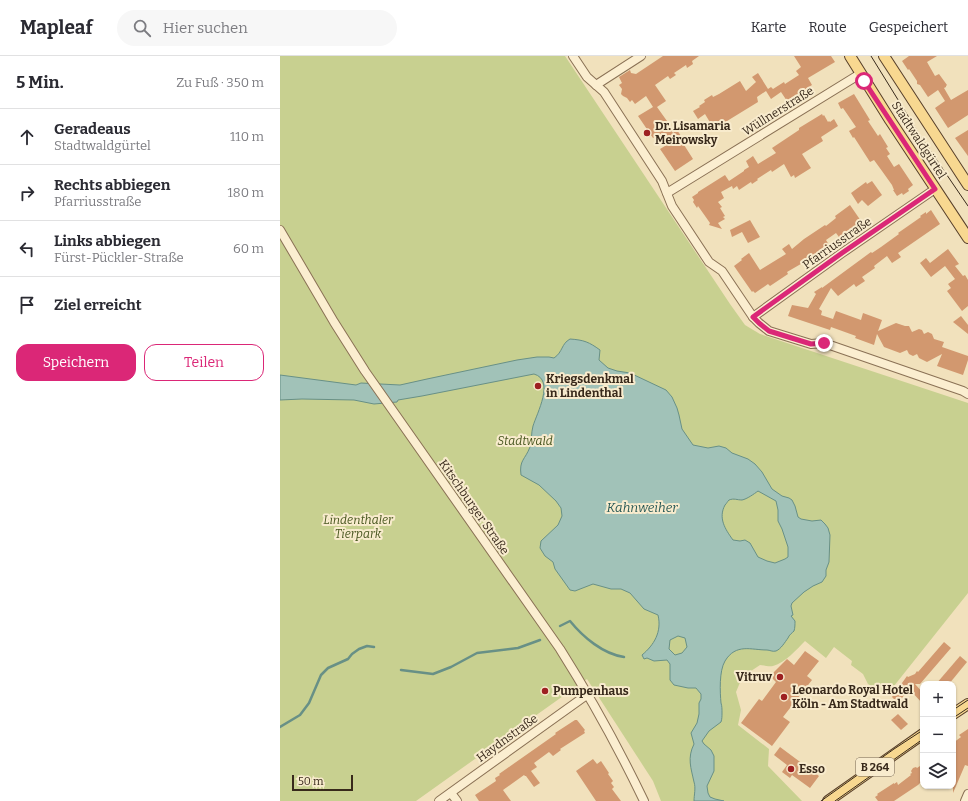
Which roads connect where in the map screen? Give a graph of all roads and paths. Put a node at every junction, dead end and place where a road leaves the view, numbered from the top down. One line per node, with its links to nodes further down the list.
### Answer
1 (573, 56): 6 (street)
2 (641, 56): 6 (street)
3 (850, 56): 5 (main road, Stadtwaldgürtel)
4 (884, 56): 7 (main road, Stadtwaldgürtel)
5 (860, 74): 8 (main road, Stadtwaldgürtel); 9 (street, Wüllnerstraße)
6 (596, 85): 9 (street)
7 (968, 185)
8 (935, 189): 11 (main road, Stadtwaldgürtel); 12 (street, Pfarriusstraße)
9 (667, 193): 12 (street)
10 (280, 230): 14 (street, Kitschburger Straße)
11 (968, 238)
12 (753, 317): 13 (street)
13 (968, 394)
14 (588, 694): 18 (street, Haydnstraße); 22 (street, Kitschburger Straße)
15 (968, 704): 16 (main road)
16 (956, 712)
17 (920, 736): 23 (main road, B 264)
18 (451, 793): 20 (street, Haydnstraße); 21 (street)
19 (968, 794): 24 (street)
20 (439, 801)
21 (457, 801)
22 (644, 801)
23 (828, 801)
24 (965, 801)

